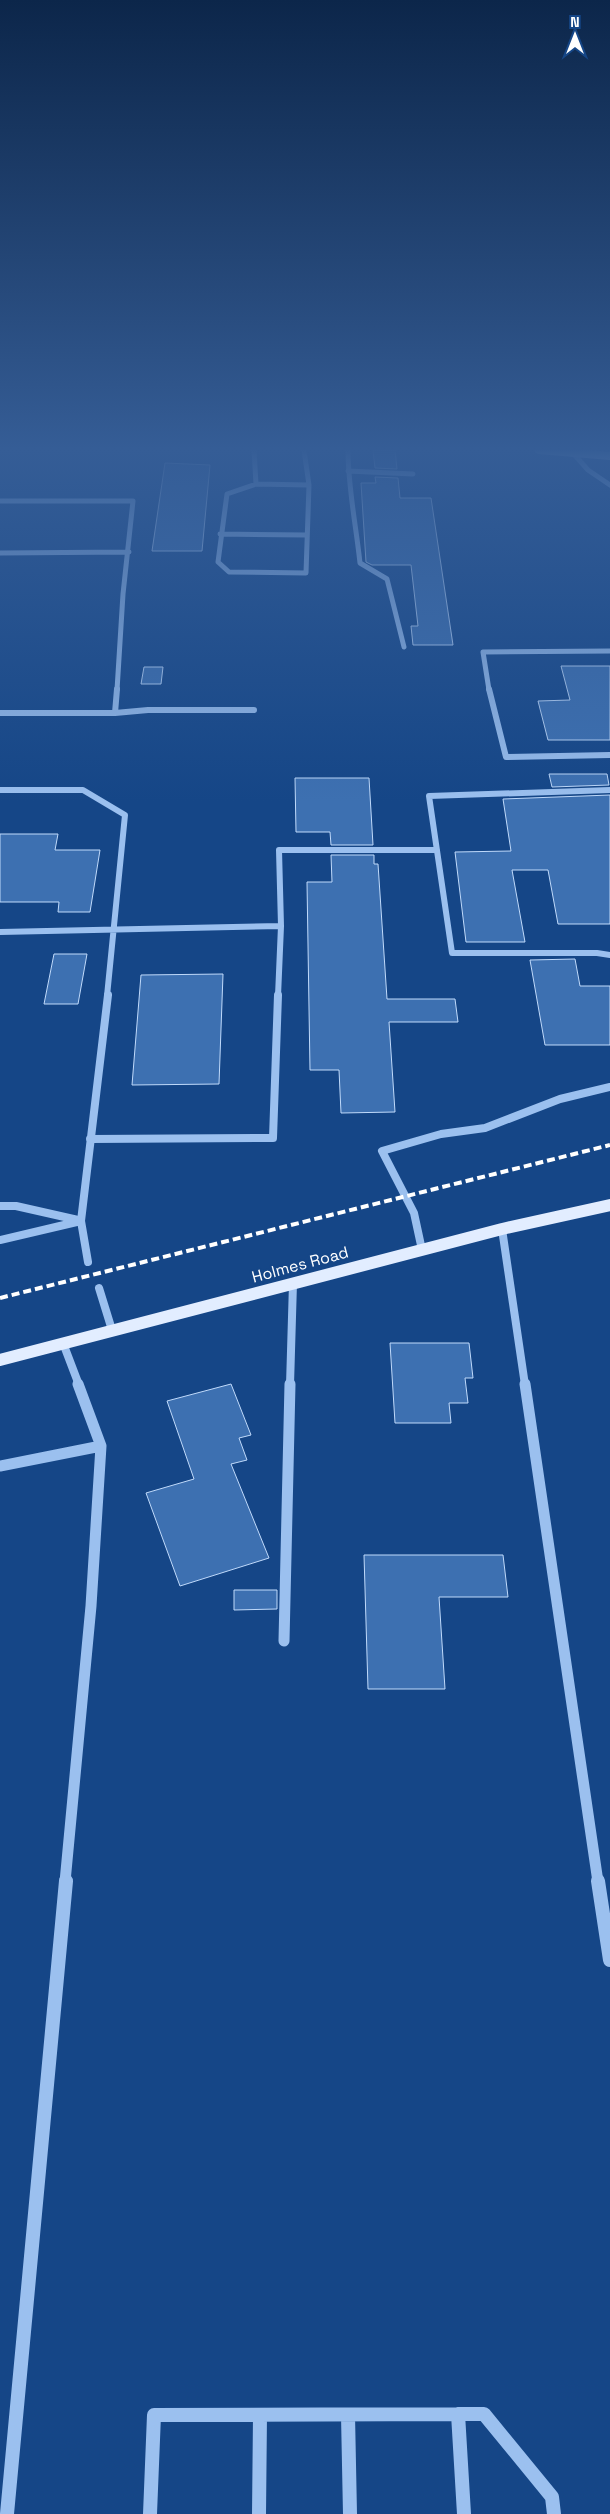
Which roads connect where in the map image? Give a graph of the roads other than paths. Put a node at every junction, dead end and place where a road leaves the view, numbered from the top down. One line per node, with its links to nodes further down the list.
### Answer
1 (126, 567): 9 (lane)
2 (224, 567): 3 (lane)
3 (306, 567)
4 (368, 567): 5 (lane)
5 (404, 647)
6 (610, 651): 10 (lane)
7 (254, 710): 9 (lane)
8 (0, 713): 9 (lane)
9 (115, 713)
10 (610, 755)
11 (0, 790): 15 (lane)
12 (610, 790): 13 (lane)
13 (437, 850): 14 (lane); 17 (lane)
14 (280, 926): 15 (lane); 19 (lane)
15 (116, 931): 16 (lane); 19 (lane)
16 (0, 932)
17 (610, 955)
18 (610, 1087): 25 (lane)
19 (90, 1139): 22 (lane)
20 (610, 1205): 23 (main road, Holmes Road)
21 (0, 1206): 22 (lane)
22 (81, 1221): 24 (lane); 26 (lane)
23 (502, 1229): 25 (main road, Holmes Road); 35 (lane)
24 (0, 1240)
25 (422, 1250): 27 (main road, Holmes Road)
26 (88, 1262)
27 (293, 1283): 29 (main road, Holmes Road); 34 (lane)
28 (99, 1288): 29 (lane)
29 (112, 1330): 30 (main road, Holmes Road)
30 (63, 1343): 31 (main road, Holmes Road); 32 (lane)
31 (0, 1360)
32 (101, 1446): 33 (lane); 39 (lane)
33 (0, 1466)
34 (284, 1641)
35 (610, 1960)
36 (458, 2414): 38 (lane); 43 (lane); 44 (lane)
37 (260, 2415): 38 (lane); 40 (lane); 41 (lane)
38 (348, 2415): 42 (lane)
39 (7, 2514)
40 (150, 2514)
41 (259, 2514)
42 (350, 2514)
43 (464, 2514)
44 (554, 2514)

